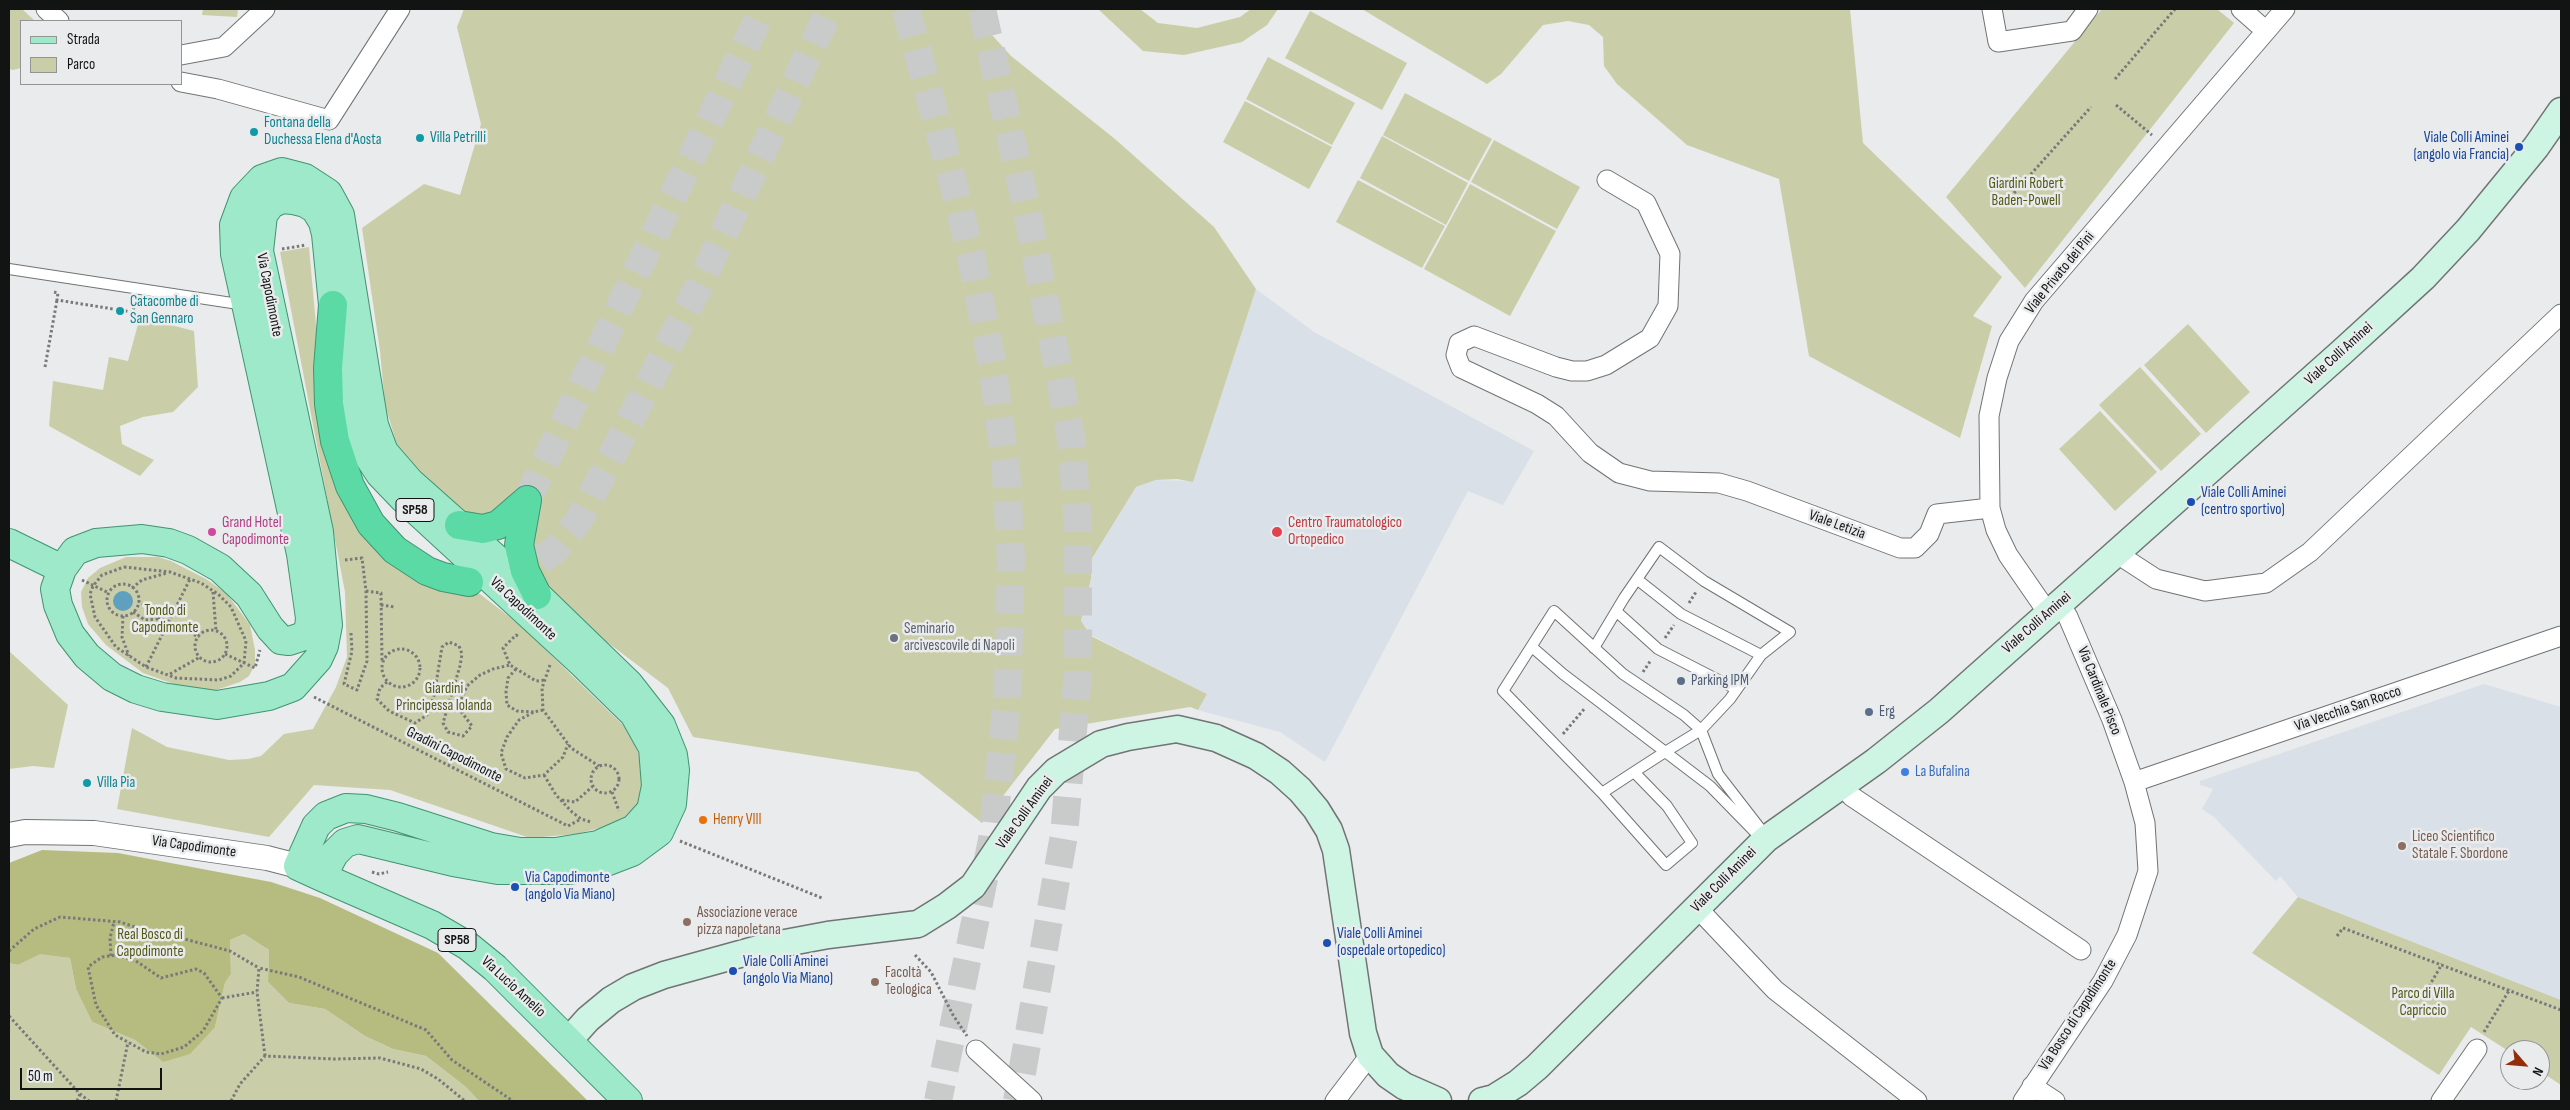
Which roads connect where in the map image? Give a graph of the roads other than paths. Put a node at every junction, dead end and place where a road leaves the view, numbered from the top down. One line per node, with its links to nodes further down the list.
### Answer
1 (46, 9): 8 (street)
2 (266, 9): 10 (street)
3 (400, 9): 11 (street)
4 (1992, 9): 5 (street)
5 (2088, 9)
6 (2241, 9): 9 (street)
7 (2285, 9): 9 (street, Viale Privato dei Pini)
8 (59, 20)
9 (2266, 31): 18 (street, Viale Privato dei Pini)
10 (182, 55)
11 (182, 82)
12 (2561, 111): 21 (main road, Viale Colli Aminei)
13 (1607, 180): 18 (street, Viale Letizia)
14 (9, 269): 16 (lane)
15 (333, 305): 24 (highway); 28 (main road, Via Capodimonte / SP58); 42 (main road, Via Capodimonte / SP58)
16 (247, 306): 19 (main road, Via Capodimonte / SP58); 28 (main road, Via Capodimonte / SP58)
17 (2561, 314): 21 (street)
18 (1990, 508): 26 (street, Viale Privato dei Pini)
19 (459, 525): 25 (main road, Via Capodimonte / SP58); 25 (highway)
20 (9, 543): 22 (main road)
21 (2116, 553): 26 (main road, Viale Colli Aminei)
22 (62, 570): 28 (main road, SP58); 28 (main road, SP58)
23 (1638, 580): 27 (lane); 32 (lane); 32 (lane)
24 (469, 582)
25 (536, 595): 42 (main road, Via Capodimonte / SP58)
26 (2054, 608): 37 (street, Via Cardinale Pisco); 41 (main road, Viale Colli Aminei)
27 (1617, 612): 31 (lane); 33 (lane)
28 (319, 627)
29 (2561, 636): 37 (street, Via Vecchia San Rocco)
30 (1532, 647): 31 (lane); 35 (lane); 38 (lane)
31 (1594, 648): 34 (lane)
32 (1761, 655): 33 (lane)
33 (1736, 689): 34 (lane)
34 (1701, 730): 35 (lane); 41 (lane)
35 (1664, 752): 36 (lane); 41 (lane)
36 (1634, 772): 38 (lane); 38 (lane)
37 (2134, 782): 49 (street, Via Bosco di Capodimonte)
38 (1602, 793)
39 (1851, 796): 44 (street)
40 (14, 830): 42 (street, Via Capodimonte)
41 (1766, 839): 54 (main road, Viale Colli Aminei)
42 (310, 872): 45 (main road, Via Lucio Amelio / SP58)
43 (1704, 915): 55 (street)
44 (2080, 950)
45 (569, 1040): 48 (main road, Viale Colli Aminei); 50 (main road, Via Lucio Amelio / SP58)
46 (2477, 1049): 57 (street)
47 (976, 1050): 51 (street)
48 (1370, 1055): 52 (street); 53 (main road, Viale Colli Aminei)
49 (2027, 1094): 56 (street)
50 (628, 1101)
51 (1032, 1101)
52 (1335, 1101)
53 (1438, 1101)
54 (1482, 1101)
55 (1916, 1101)
56 (2055, 1101)
57 (2441, 1101)

